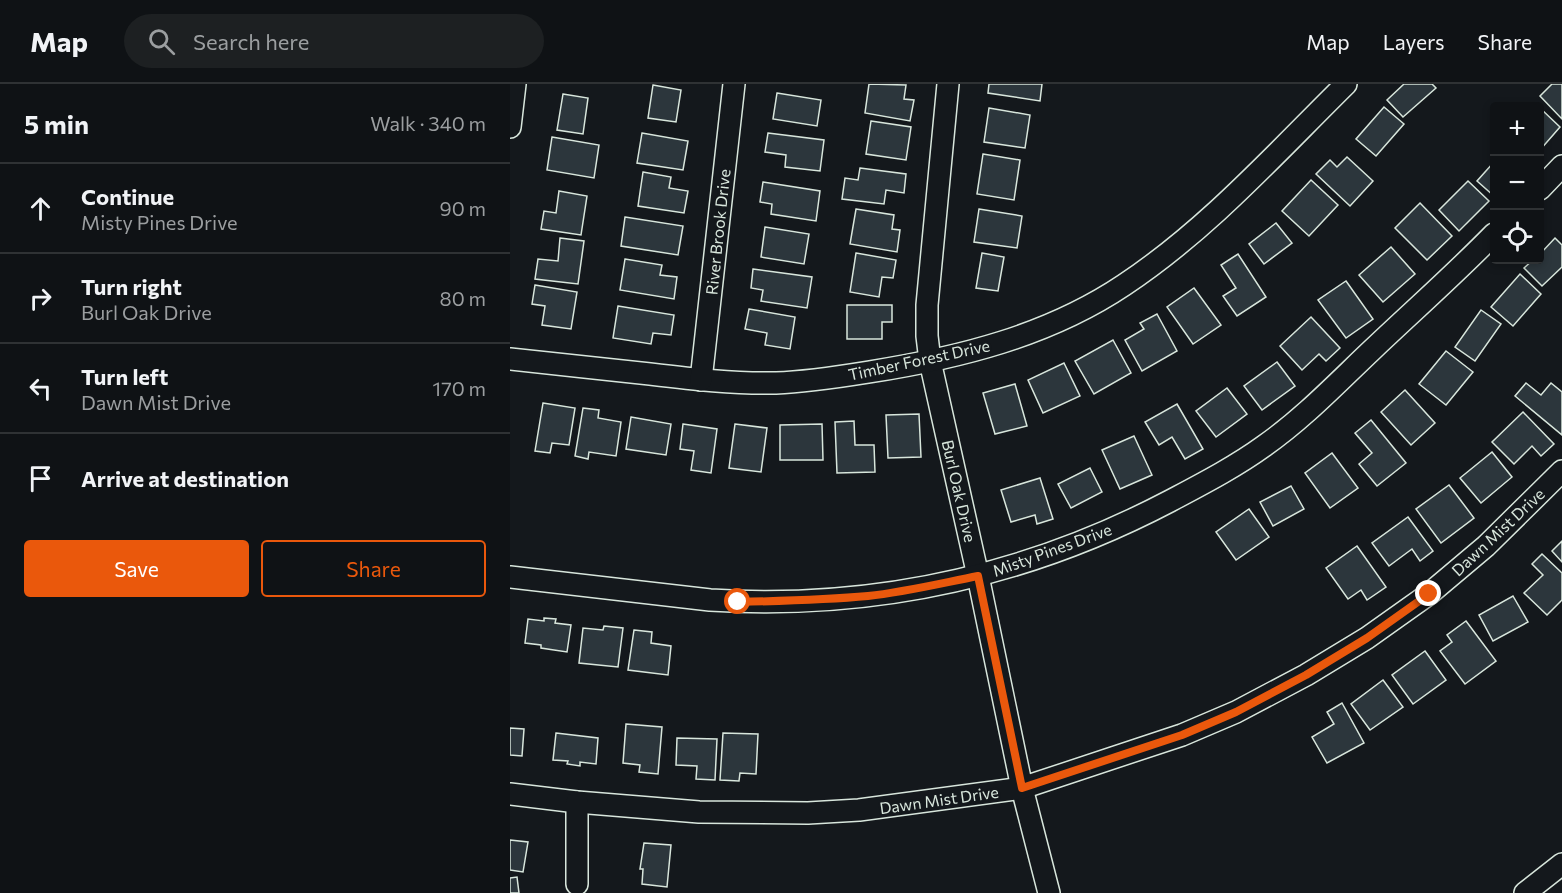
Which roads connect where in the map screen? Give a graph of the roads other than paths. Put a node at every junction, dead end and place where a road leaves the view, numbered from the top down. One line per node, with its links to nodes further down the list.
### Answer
1 (515, 84): 5 (street)
2 (734, 84): 11 (street, River Brook Drive)
3 (948, 84): 10 (street, Burl Oak Drive)
4 (1346, 84): 10 (street, Timber Forest Drive)
5 (510, 128)
6 (1562, 166): 7 (street)
7 (1544, 184)
8 (1490, 238): 13 (street, Misty Pines Drive)
9 (510, 359): 11 (street, Timber Forest Drive)
10 (930, 361): 11 (street, Timber Forest Drive); 13 (street, Burl Oak Drive)
11 (701, 380)
12 (1562, 471): 15 (street, Dawn Mist Drive)
13 (978, 576): 14 (street, Misty Pines Drive); 15 (street, Burl Oak Drive)
14 (510, 577)
15 (1022, 788): 17 (street, Dawn Mist Drive); 20 (street, Burl Oak Drive)
16 (510, 794): 17 (street, Dawn Mist Drive)
17 (577, 802): 19 (street)
18 (1562, 864): 21 (street)
19 (577, 884)
20 (1049, 893)
21 (1525, 893)

